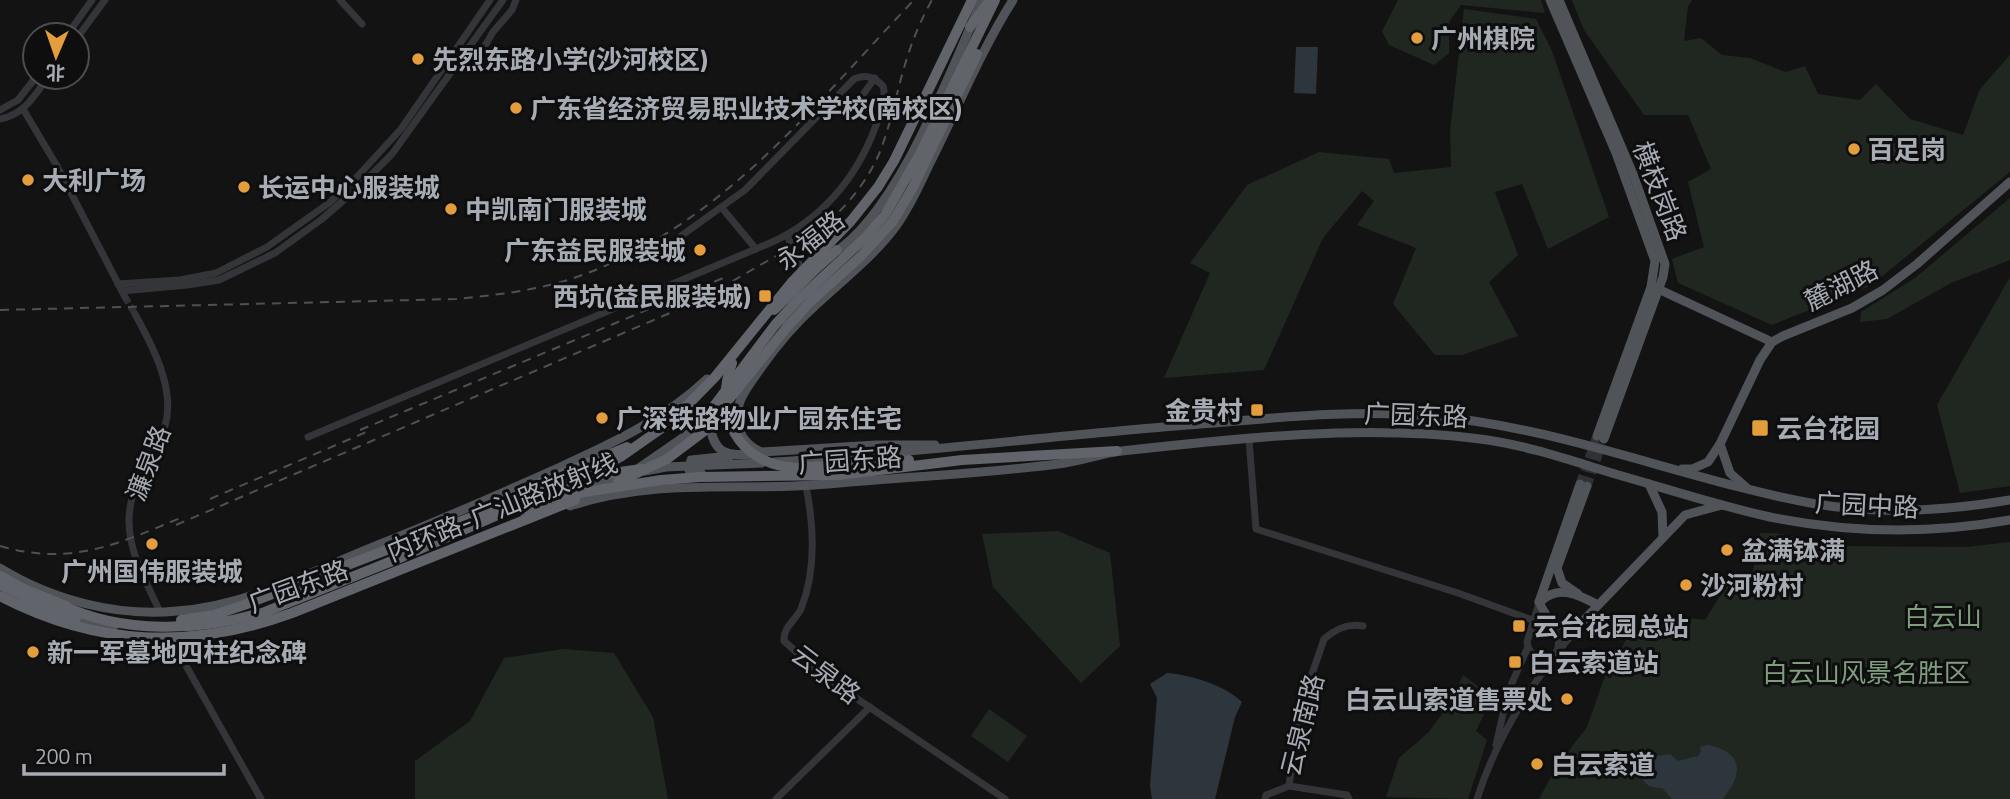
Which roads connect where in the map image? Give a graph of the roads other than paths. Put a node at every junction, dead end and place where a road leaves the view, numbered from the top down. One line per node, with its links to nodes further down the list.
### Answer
1 (92, 0): 16 (street)
2 (105, 0): 17 (street)
3 (340, 0): 18 (street)
4 (490, 0): 21 (street)
5 (516, 0): 15 (street)
6 (972, 0): 43 (highway, 内环路-广汕路放射线, bridge)
7 (982, 0): 19 (main road, 永福路)
8 (990, 0): 19 (highway)
9 (995, 0): 45 (highway)
10 (1002, 0): 78 (highway, 内环路-广汕路放射线, bridge)
11 (1013, 0): 44 (main road, 永福路)
12 (1550, 0): 40 (main road, 横枝岗路)
13 (1559, 0): 40 (main road, 横枝岗路)
14 (502, 3): 15 (street); 22 (street)
15 (512, 10): 20 (street)
16 (76, 21)
17 (90, 21)
18 (362, 24)
19 (970, 27): 37 (main road, 永福路)
20 (479, 56)
21 (449, 61): 22 (street); 32 (street)
22 (457, 66): 33 (street)
23 (875, 78): 26 (street); 31 (street); 34 (street)
24 (25, 91): 28 (street)
25 (37, 91): 27 (street)
26 (864, 93)
27 (23, 109): 29 (street); 39 (street)
28 (0, 110)
29 (0, 119)
30 (2010, 182): 42 (main road, 麓湖路)
31 (722, 208): 35 (street); 36 (street)
32 (321, 209): 33 (street); 39 (street)
33 (332, 211): 39 (street)
34 (787, 235): 36 (street); 38 (street)
35 (681, 236)
36 (756, 249): 46 (street)
37 (837, 250): 38 (main road, 永福路); 68 (highway, bridge)
38 (802, 271): 57 (main road, 永福路)
39 (217, 276)
40 (1655, 287): 42 (main road); 47 (main road, 横枝岗路)
41 (135, 314): 83 (street, 濂泉路)
42 (1772, 342): 49 (main road)
43 (736, 353): 54 (highway, bridge); 80 (highway, 内环路-广汕路放射线, bridge)
44 (749, 386): 45 (main road); 52 (main road)
45 (708, 414): 53 (main road); 65 (main road)
46 (308, 437)
47 (1601, 438)
48 (1249, 439): 51 (main road, 广园东路); 60 (main road, 广园东路); 84 (street)
49 (1720, 444): 56 (main road); 62 (main road)
50 (965, 446): 52 (main road); 55 (main road, 广园东路, bridge); 56 (main road, 广园东路)
51 (1117, 451): 54 (highway); 59 (main road, 广园东路)
52 (775, 453): 53 (main road)
53 (730, 456): 58 (main road)
54 (962, 460): 74 (highway, bridge)
55 (666, 467): 68 (highway, bridge); 75 (main road, 广园东路, bridge)
56 (1670, 469): 62 (main road, 广园东路)
57 (553, 470): 63 (main road, 广园东路)
58 (760, 474): 59 (main road); 61 (main road)
59 (897, 478): 61 (main road, 广园东路)
60 (1649, 484): 66 (main road, 广园东路); 70 (main road)
61 (801, 486): 65 (main road, 广园东路); 92 (street, 云泉路)
62 (1751, 491): 64 (main road, 广园中路)
63 (486, 500): 68 (main road, 广园东路); 69 (main road)
64 (2010, 500)
65 (582, 502): 69 (main road, 广园东路)
66 (1723, 505): 67 (main road, 广园中路); 70 (main road)
67 (2010, 520)
68 (443, 523): 71 (main road); 76 (main road, 广园东路); 80 (highway, 内环路-广汕路放射线, bridge)
69 (494, 531): 71 (main road, 广园东路)
70 (1663, 537): 82 (main road)
71 (455, 548): 89 (main road, 广园东路)
72 (0, 568): 81 (main road, 广园东路)
73 (0, 576): 80 (highway, 内环路-广汕路放射线, bridge)
74 (0, 586): 86 (main road)
75 (321, 587): 76 (main road, 广园东路); 86 (main road)
76 (261, 592): 83 (main road, 广园东路)
77 (1578, 594): 79 (main road); 79 (main road); 82 (main road)
78 (0, 595): 86 (main road, 广园东路)
79 (1539, 602): 84 (street); 85 (main road)
80 (61, 604)
81 (95, 605): 83 (main road, 广园东路); 86 (main road)
82 (1598, 605): 85 (main road)
83 (160, 612)
84 (1535, 621): 88 (street)
85 (1582, 622): 91 (street)
86 (93, 626): 89 (main road, 广园东路)
87 (1363, 626): 94 (street, 云泉南路)
88 (1532, 632): 90 (street); 91 (street)
89 (178, 638): 95 (street)
90 (1528, 647): 91 (street); 93 (street)
91 (1557, 652): 93 (street)
92 (870, 707): 96 (street); 97 (street, 云泉路)
93 (1494, 752): 100 (street)
94 (1289, 786): 98 (street, 云泉南路); 99 (street)
95 (261, 799)
96 (776, 799)
97 (1004, 799)
98 (1265, 799)
99 (1349, 799)
100 (1477, 799)

